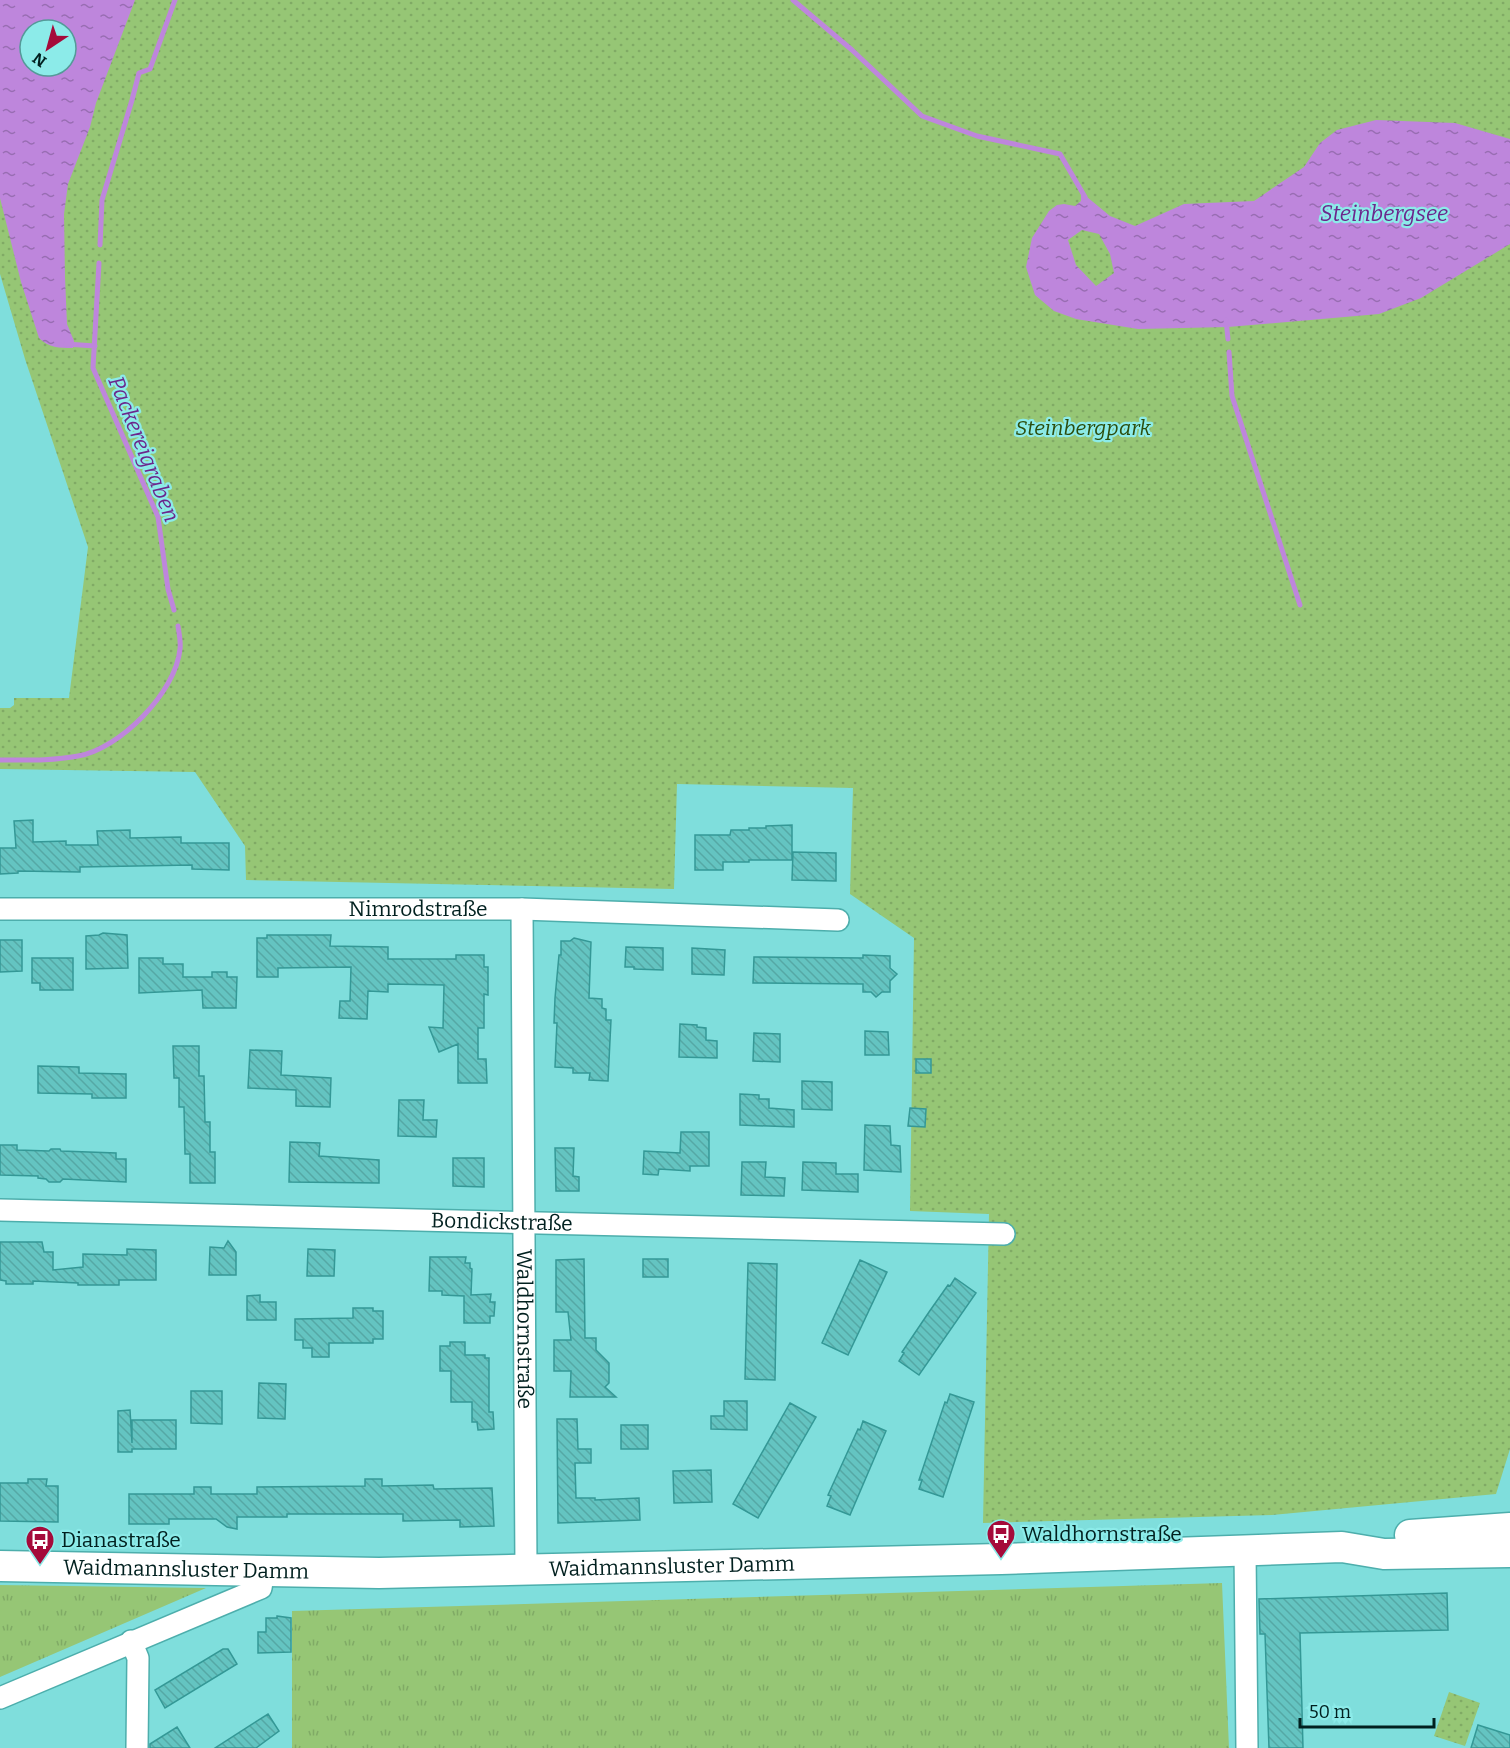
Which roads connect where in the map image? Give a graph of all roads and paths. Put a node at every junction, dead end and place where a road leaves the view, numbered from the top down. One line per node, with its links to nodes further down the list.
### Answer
1 (0, 909): 2 (street, Nimrodstraße)
2 (522, 909): 3 (street, Nimrodstraße); 5 (street, Waldhornstraße)
3 (838, 920)
4 (0, 1210): 5 (street, Bondickstraße)
5 (524, 1223): 6 (street, Bondickstraße); 12 (street, Waldhornstraße)
6 (1004, 1234)
7 (1510, 1528): 8 (main road, Waidmannsluster Damm)
8 (1342, 1547): 9 (main road, Waidmannsluster Damm); 10 (main road, Waidmannsluster Damm)
9 (1245, 1551): 12 (main road, Waidmannsluster Damm); 17 (street)
10 (1510, 1552)
11 (0, 1566): 13 (main road, Waidmannsluster Damm)
12 (526, 1569): 13 (main road, Waidmannsluster Damm)
13 (264, 1570): 14 (street)
14 (131, 1641): 15 (street); 16 (street)
15 (0, 1698)
16 (137, 1748)
17 (1247, 1748)

